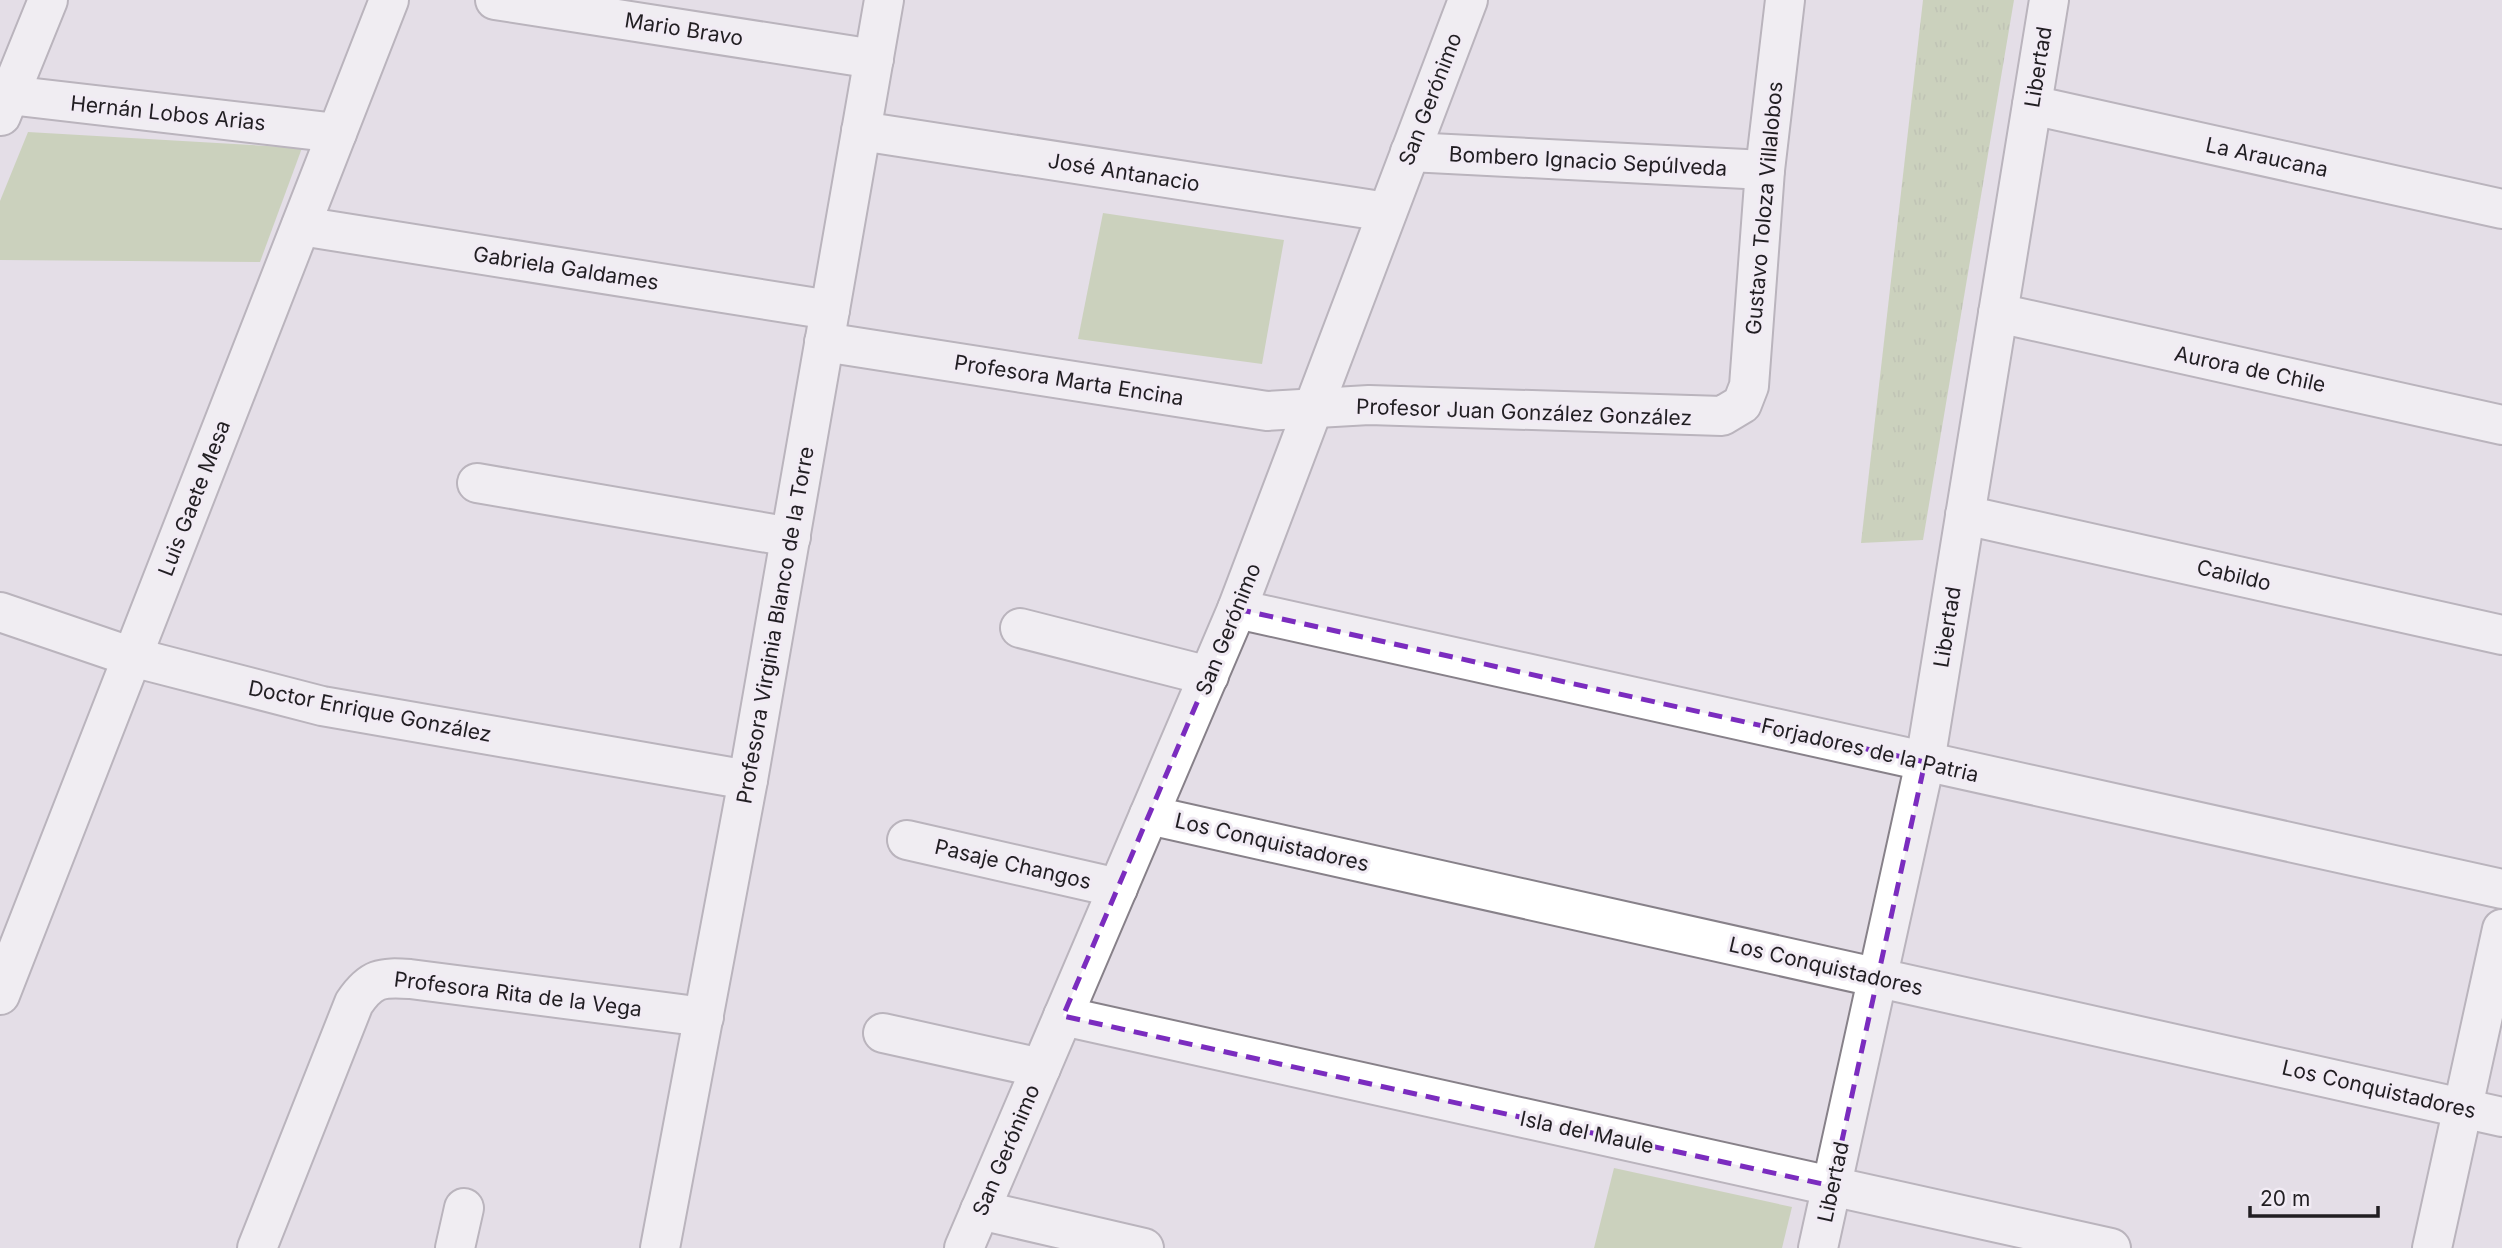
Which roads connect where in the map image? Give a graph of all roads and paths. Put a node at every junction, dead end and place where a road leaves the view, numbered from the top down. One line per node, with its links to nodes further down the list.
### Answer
1 (48, 0): 9 (street)
2 (389, 0): 12 (street, Luis Gaete Mesa)
3 (495, 0): 8 (street, Mario Bravo)
4 (884, 0): 8 (street, Profesora Virginia Blanco de la Torre)
5 (1468, 0): 13 (street, San Gerónimo)
6 (1785, 0): 14 (street, Gustavo Toloza Villalobos)
7 (2049, 0): 10 (street, Libertad)
8 (874, 59): 11 (street, Profesora Virginia Blanco de la Torre)
9 (3, 102): 12 (street, Hernán Lobos Arias)
10 (2032, 105): 15 (street, La Araucana); 18 (street, Libertad)
11 (861, 131): 16 (street, José Antanacio); 19 (street, Profesora Virginia Blanco de la Torre)
12 (337, 133): 17 (street, Luis Gaete Mesa)
13 (1410, 152): 14 (street, Bombero Ignacio Sepúlveda); 16 (street, San Gerónimo)
14 (1765, 170): 21 (street, Gustavo Toloza Villalobos)
15 (2502, 209)
16 (1387, 212): 20 (street, San Gerónimo)
17 (301, 226): 19 (street, Gabriela Galdames); 30 (street, Luis Gaete Mesa)
18 (1998, 313): 22 (street, Aurora de Chile); 24 (street, Libertad)
19 (827, 326): 20 (street, Profesora Marta Encina); 25 (street, Profesora Virginia Blanco de la Torre)
20 (1314, 409): 21 (street, Profesor Juan González González); 26 (street, San Gerónimo)
21 (1734, 411)
22 (2502, 425)
23 (477, 483): 25 (street)
24 (1965, 515): 29 (street, Cabildo); 32 (street, Libertad)
25 (791, 537): 33 (street, Profesora Virginia Blanco de la Torre)
26 (1237, 609): 31 (street, San Gerónimo); 32 (street, Forjadores de la Patria)
27 (0, 612): 30 (street, Doctor Enrique González)
28 (1020, 628): 31 (street)
29 (2502, 635)
30 (132, 657): 33 (street, Doctor Enrique González); 40 (street, Luis Gaete Mesa)
31 (1209, 676): 34 (street, San Gerónimo)
32 (1925, 762): 37 (street, Forjadores de la Patria); 39 (street, Libertad)
33 (748, 780): 42 (street, Profesora Virginia Blanco de la Torre)
34 (1149, 815): 36 (street, San Gerónimo); 39 (street, Los Conquistadores)
35 (907, 840): 36 (street, Pasaje Changos)
36 (1118, 888): 41 (street, San Gerónimo)
37 (2502, 889)
38 (2502, 929): 45 (street)
39 (1878, 977): 45 (street, Los Conquistadores); 47 (street, Libertad)
40 (0, 995)
41 (1063, 1016): 44 (street, San Gerónimo); 47 (street, Isla del Maule)
42 (704, 1017): 50 (street, Profesora Rita de la Vega); 52 (street, Profesora Virginia Blanco de la Torre)
43 (883, 1033): 44 (street)
44 (1041, 1068): 49 (street, San Gerónimo)
45 (2463, 1108): 46 (street, Los Conquistadores); 57 (street)
46 (2502, 1116)
47 (1832, 1186): 55 (street, Libertad); 56 (street, Isla del Maule)
48 (464, 1208): 51 (street)
49 (981, 1210): 53 (street, San Gerónimo); 54 (street)
50 (257, 1248)
51 (455, 1248)
52 (660, 1248)
53 (964, 1248)
54 (1144, 1248)
55 (1818, 1248)
56 (2111, 1248)
57 (2431, 1248)

